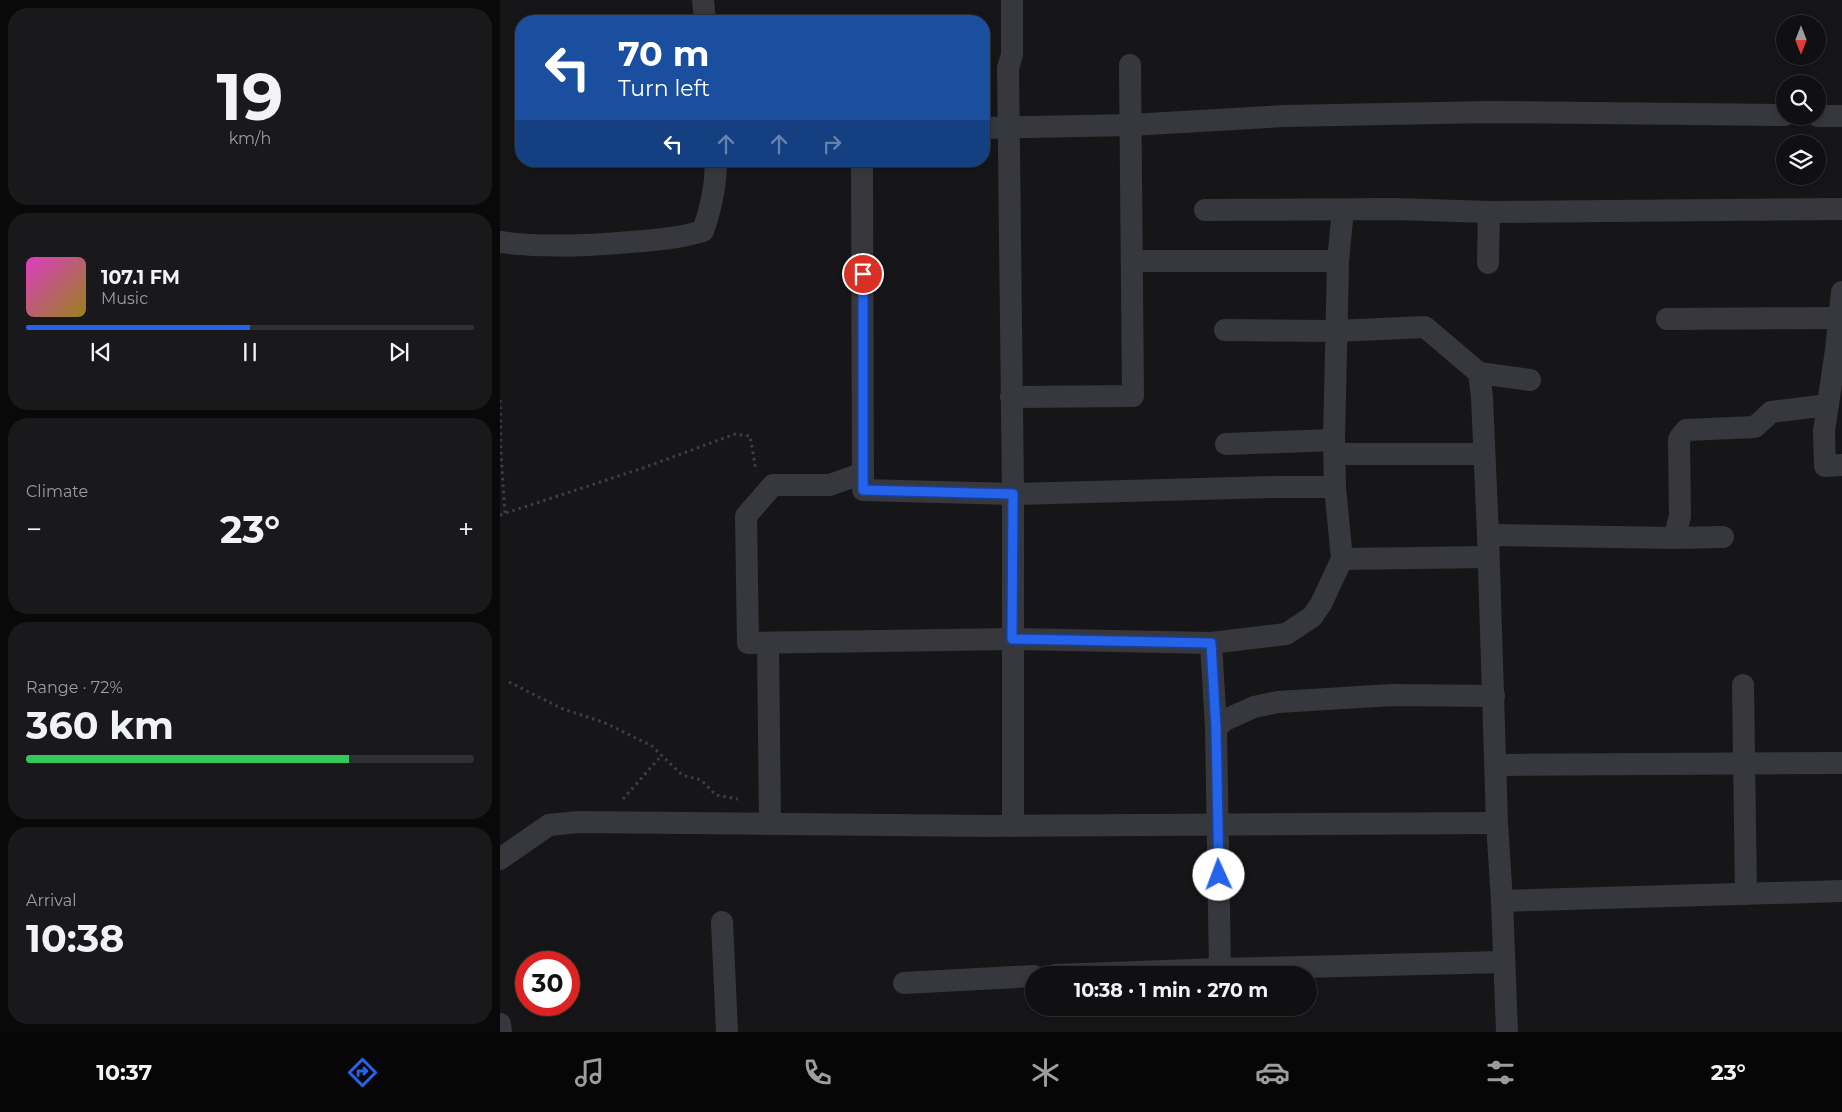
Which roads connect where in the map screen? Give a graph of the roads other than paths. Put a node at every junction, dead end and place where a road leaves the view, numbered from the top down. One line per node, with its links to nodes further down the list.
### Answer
1 (703, 0): 3 (street)
2 (1012, 0): 10 (street)
3 (705, 15)
4 (1130, 65): 8 (street)
5 (1776, 115): 8 (street)
6 (1826, 116): 7 (street)
7 (1842, 116)
8 (1131, 125): 10 (street); 18 (street)
9 (990, 128): 10 (street)
10 (1010, 128): 28 (street)
11 (716, 167): 17 (street)
12 (862, 167): 34 (street)
13 (1842, 209): 16 (street)
14 (1205, 210): 15 (street)
15 (1343, 210): 16 (street); 19 (street)
16 (1489, 212): 20 (street)
17 (500, 242)
18 (1132, 261): 19 (street); 28 (street)
19 (1338, 261): 25 (street)
20 (1488, 263)
21 (1842, 292): 22 (street)
22 (1839, 318): 23 (street); 29 (street)
23 (1667, 319)
24 (1224, 330): 25 (street)
25 (1336, 331): 26 (street); 31 (street)
26 (1479, 373): 27 (street); 32 (street)
27 (1530, 380)
28 (1011, 397): 36 (street)
29 (1828, 405): 33 (street); 38 (street)
30 (1226, 444): 31 (street)
31 (1334, 447): 32 (street); 35 (street)
32 (1484, 454): 39 (street)
33 (1842, 466)
34 (863, 473): 36 (street); 42 (street)
35 (1335, 487): 36 (street); 40 (street)
36 (1013, 494): 41 (street)
37 (1723, 537): 38 (street)
38 (1674, 538): 39 (street)
39 (1488, 546): 40 (street); 45 (street)
40 (1342, 559): 43 (street)
41 (1012, 639): 42 (street); 43 (street); 53 (street)
42 (768, 643): 51 (street)
43 (1211, 643): 46 (street)
44 (1743, 685): 48 (street)
45 (1494, 696): 46 (street); 49 (street)
46 (1216, 728): 52 (street)
47 (1842, 763): 48 (street)
48 (1745, 764): 49 (street); 56 (street)
49 (1496, 765): 50 (street)
50 (1497, 823): 52 (street); 57 (street)
51 (770, 824): 53 (street); 54 (street)
52 (1217, 825): 53 (street); 60 (street)
53 (1013, 826)
54 (500, 859)
55 (1842, 891): 56 (street)
56 (1746, 894): 57 (street)
57 (1502, 901): 59 (street)
58 (722, 922): 66 (street)
59 (1504, 962): 61 (street); 67 (street)
60 (1220, 966)
61 (1317, 967)
62 (1025, 976): 63 (street)
63 (904, 983)
64 (500, 1024): 65 (street)
65 (501, 1032)
66 (727, 1032)
67 (1507, 1032)

